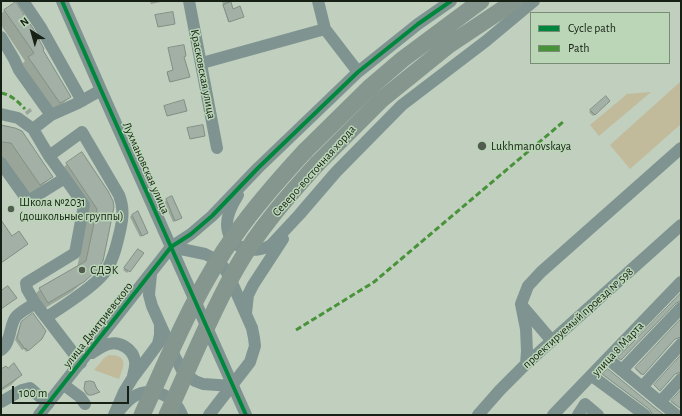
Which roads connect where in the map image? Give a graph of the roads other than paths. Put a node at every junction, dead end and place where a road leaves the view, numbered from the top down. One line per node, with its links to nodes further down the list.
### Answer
1 (24, 1): 14 (street)
2 (62, 1): 13 (street, Лухмановская улица)
3 (189, 1): 11 (street, Красковская улица)
4 (318, 1): 9 (street)
5 (451, 1): 12 (street)
6 (481, 1): 59 (highway, Северо-восточная хорда, bridge)
7 (515, 1): 60 (highway, Северо-восточная хорда, bridge)
8 (534, 1): 24 (street)
9 (325, 29): 11 (street); 12 (street)
10 (1, 38): 16 (street)
11 (202, 63): 18 (street, Красковская улица)
12 (358, 72): 23 (street)
13 (101, 90): 14 (street); 26 (street, Лухмановская улица)
14 (82, 101): 16 (street)
15 (1, 114): 17 (street)
16 (51, 115): 17 (street)
17 (33, 129): 20 (street)
18 (217, 148)
19 (681, 148): 30 (street)
20 (49, 156): 22 (street); 35 (street)
21 (1, 163): 22 (street)
22 (65, 178): 29 (street)
23 (246, 180): 24 (street); 26 (street, улица Дмитриевского)
24 (300, 215): 32 (street)
25 (681, 225): 37 (street, проектируемый проезд № 598)
26 (171, 247): 27 (street, улица Дмитриевского); 32 (street); 49 (street, Лухмановская улица)
27 (151, 273): 33 (street, улица Дмитриевского); 34 (street)
28 (681, 282): 41 (street, улица 8 Марта)
29 (36, 303): 35 (street); 40 (street)
30 (521, 304): 36 (street); 37 (street)
31 (681, 308): 44 (street)
32 (246, 313): 49 (street)
33 (118, 316): 34 (street); 42 (street, улица Дмитриевского)
34 (157, 316): 46 (street); 49 (street)
35 (47, 317): 42 (street)
36 (526, 329): 39 (street); 43 (street)
37 (552, 341): 39 (street, проектируемый проезд № 598)
38 (681, 344): 50 (street)
39 (542, 349): 43 (street, проектируемый проезд № 598)
40 (1, 350)
41 (608, 359): 44 (street); 45 (street, улица 8 Марта)
42 (82, 360): 46 (street); 48 (street, улица Дмитриевского)
43 (526, 364): 64 (street, проектируемый проезд № 598)
44 (622, 370): 50 (street)
45 (592, 376): 51 (street, улица 8 Марта); 68 (street)
46 (132, 379): 58 (street)
47 (681, 379): 53 (street)
48 (64, 385): 54 (street, улица Дмитриевского); 55 (street)
49 (233, 386): 62 (street); 63 (street)
50 (642, 386): 53 (street)
51 (574, 394): 56 (street); 65 (street, улица 8 Марта)
52 (1, 402): 54 (street)
53 (660, 402): 69 (street)
54 (48, 404): 57 (street, улица Дмитриевского)
55 (85, 404)
56 (585, 404): 66 (street); 67 (street)
57 (39, 415)
58 (115, 415): 61 (street)
59 (142, 415)
60 (167, 415)
61 (182, 415)
62 (209, 415)
63 (246, 415)
64 (478, 415)
65 (553, 415)
66 (578, 415)
67 (598, 415)
68 (645, 415)
69 (676, 415)

